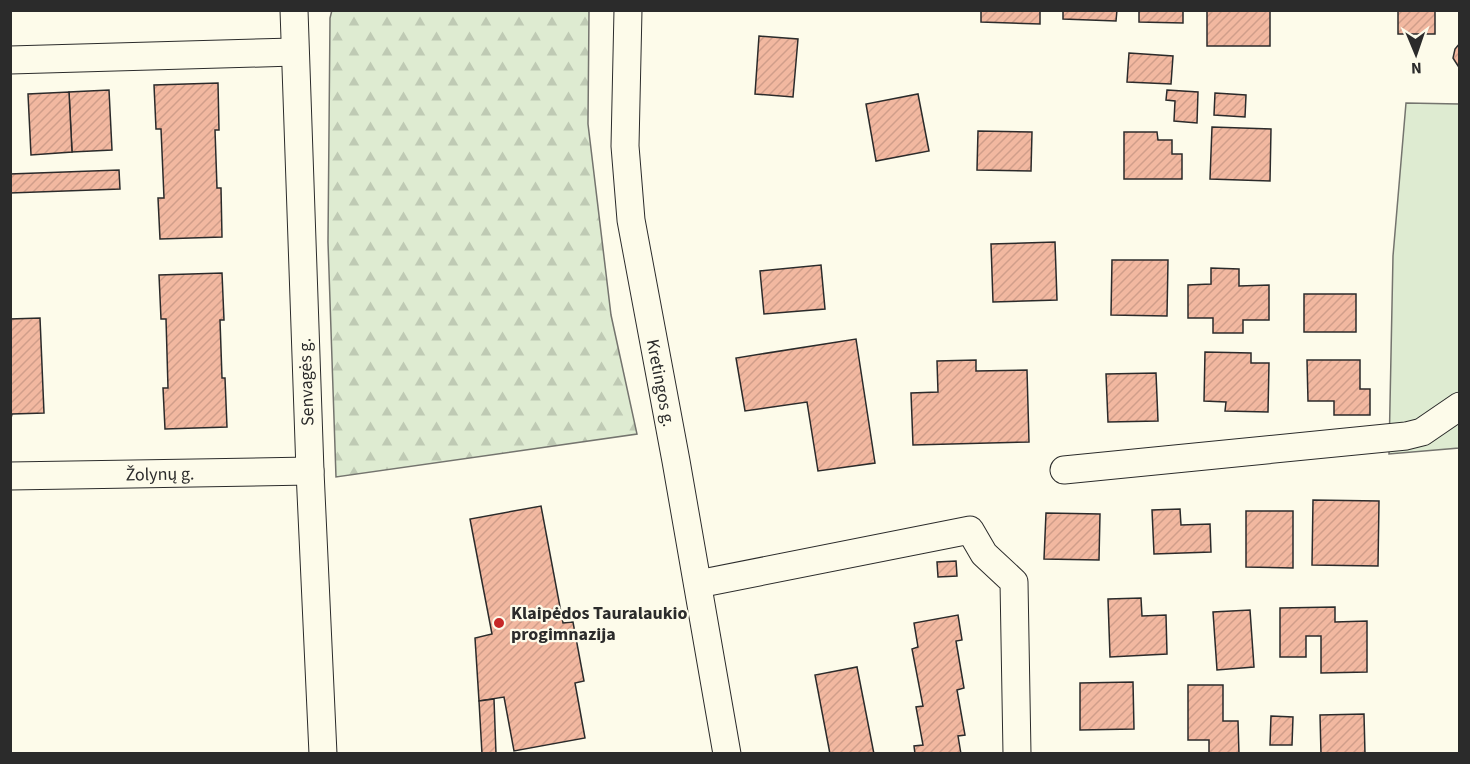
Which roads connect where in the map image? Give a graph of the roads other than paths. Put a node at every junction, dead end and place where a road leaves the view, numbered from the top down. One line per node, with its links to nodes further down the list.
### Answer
1 (294, 10): 3 (street, Senvagės g.)
2 (628, 10): 9 (street, Kretingos g.)
3 (294, 52): 4 (street); 7 (street, Senvagės g.)
4 (10, 60)
5 (1460, 406): 6 (street)
6 (1064, 470)
7 (309, 471): 8 (street, Žolynų g.); 10 (street, Senvagės g.)
8 (10, 476)
9 (698, 584): 11 (street, Kretingos g.); 12 (street)
10 (323, 753)
11 (727, 753)
12 (1017, 753)

